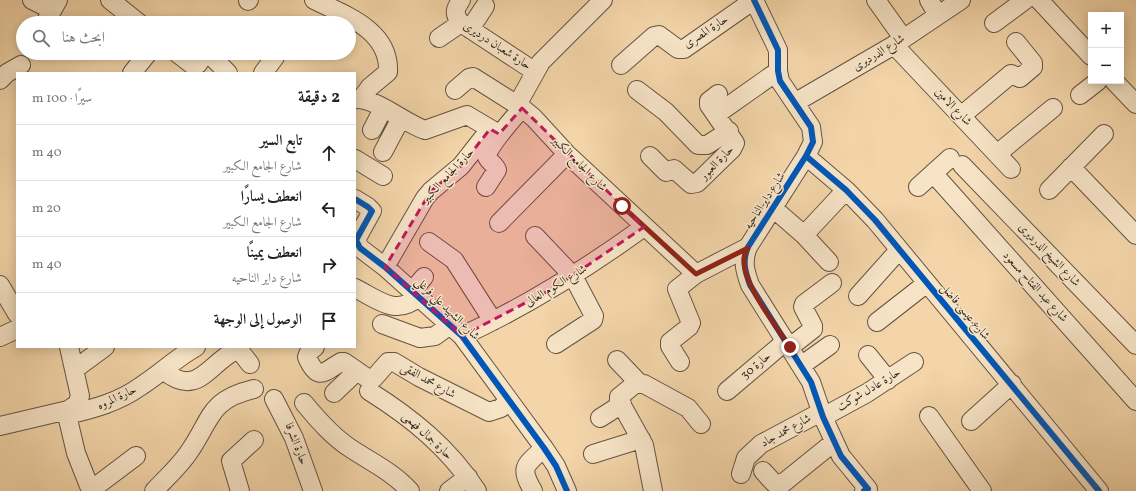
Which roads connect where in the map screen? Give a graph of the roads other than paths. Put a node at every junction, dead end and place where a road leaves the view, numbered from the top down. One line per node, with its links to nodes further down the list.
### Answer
1 (32, 0): 14 (street)
2 (110, 0): 16 (street)
3 (314, 0): 12 (street)
4 (461, 0): 20 (street, حارة شعبان درديرى)
5 (603, 0): 32 (street)
6 (754, 0): 31 (street, حارة المصرى); 33 (street, شارع داير الناحيه)
7 (876, 0): 22 (street, شارع الامين)
8 (929, 0): 15 (street)
9 (961, 0): 15 (street, شارع الدرديرى)
10 (1025, 0): 19 (street)
11 (1039, 0): 24 (street)
12 (338, 5): 17 (street)
13 (484, 6): 20 (street)
14 (52, 11)
15 (938, 15): 22 (street, شارع الدرديرى)
16 (130, 16)
17 (352, 16)
18 (356, 19): 44 (street)
19 (994, 23)
20 (465, 26): 21 (street); 32 (street, حارة شعبان درديرى)
21 (439, 38)
22 (899, 42): 45 (street, شارع الدرديرى); 51 (street, شارع الامين)
23 (1016, 42): 51 (street)
24 (1088, 53)
25 (142, 60): 34 (street)
26 (186, 60): 27 (street)
27 (201, 60)
28 (215, 60): 35 (street)
29 (273, 60): 36 (street)
30 (23, 64): 37 (street)
31 (621, 65)
32 (534, 71): 47 (street)
33 (778, 71): 45 (street, شارع داير الناحيه); 50 (street)
34 (133, 72)
35 (227, 72)
36 (264, 72)
37 (0, 80)
38 (1094, 84): 43 (street)
39 (1117, 84): 46 (street)
40 (455, 90): 47 (street, شارع الجامع الكبير)
41 (636, 90): 54 (street, حارة العبور)
42 (718, 94): 50 (street, حارة العبور)
43 (1080, 95)
44 (358, 99): 49 (street)
45 (796, 102): 61 (street, شارع داير الناحيه)
46 (1136, 104)
47 (519, 107): 55 (street); 58 (street, شارع الجامع الكبير)
48 (1053, 108): 59 (street)
49 (383, 109): 52 (street); 53 (street)
50 (716, 114): 54 (street, حارة العبور)
51 (961, 116): 59 (street, شارع الامين)
52 (401, 118): 55 (street); 57 (street)
53 (372, 130)
54 (729, 131): 60 (street, حارة العبور)
55 (495, 132): 67 (street); 84 (street, حارة الجامع الكبير)
56 (1104, 134): 63 (street)
57 (383, 152)
58 (567, 154): 73 (street); 74 (street, شارع الجامع الكبير)
59 (997, 154): 64 (street, شارع الامين)
60 (650, 156)
61 (806, 156): 69 (street, شارع عيسى فاضل); 72 (street, شارع داير الناحيه)
62 (356, 160): 66 (street)
63 (1071, 167): 70 (street); 76 (street)
64 (1011, 169)
65 (933, 173): 68 (street); 104 (street, شارع الشيخ الدرديرى); 127 (street, شارع عبد الفتاح مسعود)
66 (383, 176)
67 (486, 187)
68 (918, 187)
69 (846, 190): 75 (street); 82 (street, شارع عيسى فاضل)
70 (1049, 190)
71 (356, 200): 78 (street, شارع الشهيد علي فرغلي)
72 (773, 208): 75 (street); 81 (street, شارع داير الناحيه)
73 (499, 223)
74 (644, 227): 85 (street, شارع الجامع الكبير); 86 (street, شارع الكوم العالى)
75 (804, 235): 83 (street)
76 (1136, 235)
77 (535, 236): 86 (street)
78 (356, 240)
79 (356, 240): 84 (street, شارع الشهيد علي فرغلي)
80 (429, 242): 95 (street)
81 (748, 248): 85 (street); 102 (street, شارع داير الناحيه)
82 (899, 250): 89 (street, شارع عيسى فاضل); 93 (street)
83 (829, 262)
84 (385, 267): 92 (street, شارع الشهيد علي فرغلي)
85 (696, 274): 111 (street)
86 (573, 276): 95 (street, شارع الكوم العالى); 101 (street)
87 (424, 277): 92 (street)
88 (832, 283): 102 (street, حارة 30)
89 (927, 283): 96 (street); 120 (street, شارع عيسى فاضل)
90 (0, 285): 94 (street)
91 (356, 289): 92 (street)
92 (415, 294): 99 (street, شارع الشهيد علي فرغلي)
93 (858, 296)
94 (16, 312)
95 (493, 321): 99 (street, شارع الكوم العالى)
96 (877, 322)
97 (382, 324): 99 (street, شارع الكوم العالى)
98 (16, 329): 100 (street)
99 (456, 330): 126 (street, شارع الشهيد علي فرغلي)
100 (0, 337)
101 (556, 344)
102 (788, 344): 114 (street, شارع داير الناحيه); 123 (street, حارة 30)
103 (830, 345): 114 (street)
104 (1136, 345)
105 (69, 348): 115 (street)
106 (104, 348): 115 (street)
107 (195, 348): 116 (street, حارة المروه)
108 (314, 348): 117 (street, شارع محمد الفقى)
109 (868, 355): 118 (street)
110 (617, 360): 119 (street)
111 (680, 362)
112 (914, 362): 118 (street, حارة عادل شوكت)
113 (250, 364): 116 (street)
114 (802, 365): 131 (street, شارع داير الناحيه)
115 (75, 369): 130 (street)
116 (163, 370): 130 (street, حارة المروه)
117 (357, 371): 124 (street); 126 (street, شارع محمد الفقى)
118 (888, 380): 131 (street, حارة عادل شوكت)
119 (640, 383): 129 (street); 135 (street)
120 (1012, 384): 134 (street); 157 (street, شارع عيسى فاضل)
121 (254, 389): 148 (street)
122 (369, 391): 145 (street, حارة جمال فهمى)
123 (727, 391)
124 (334, 393)
125 (274, 399): 150 (street, حارة الشرفا)
126 (509, 400): 140 (street, شارع الشهيد علي فرغلي)
127 (1136, 401)
128 (304, 403): 151 (street)
129 (622, 404): 133 (street); 137 (street)
130 (67, 413): 136 (street, حارة المروه); 146 (street)
131 (822, 415): 139 (street, شارع داير الناحيه); 144 (street, شارع محمد جاد)
132 (929, 416): 156 (street)
133 (600, 418)
134 (971, 421)
135 (701, 424)
136 (0, 426)
137 (641, 439): 141 (street); 155 (street)
138 (254, 440): 149 (street)
139 (834, 442): 143 (street); 147 (street, شارع داير الناحيه)
140 (544, 448): 153 (street); 154 (street, شارع الشهيد علي فرغلي)
141 (593, 454)
142 (136, 456): 146 (street)
143 (763, 471)
144 (741, 474)
145 (472, 484): 152 (street)
146 (91, 490)
147 (868, 490)
148 (154, 491)
149 (240, 491)
150 (313, 491)
151 (410, 491)
152 (449, 491)
153 (533, 491)
154 (567, 491)
155 (653, 491)
156 (982, 491)
157 (1099, 491)

